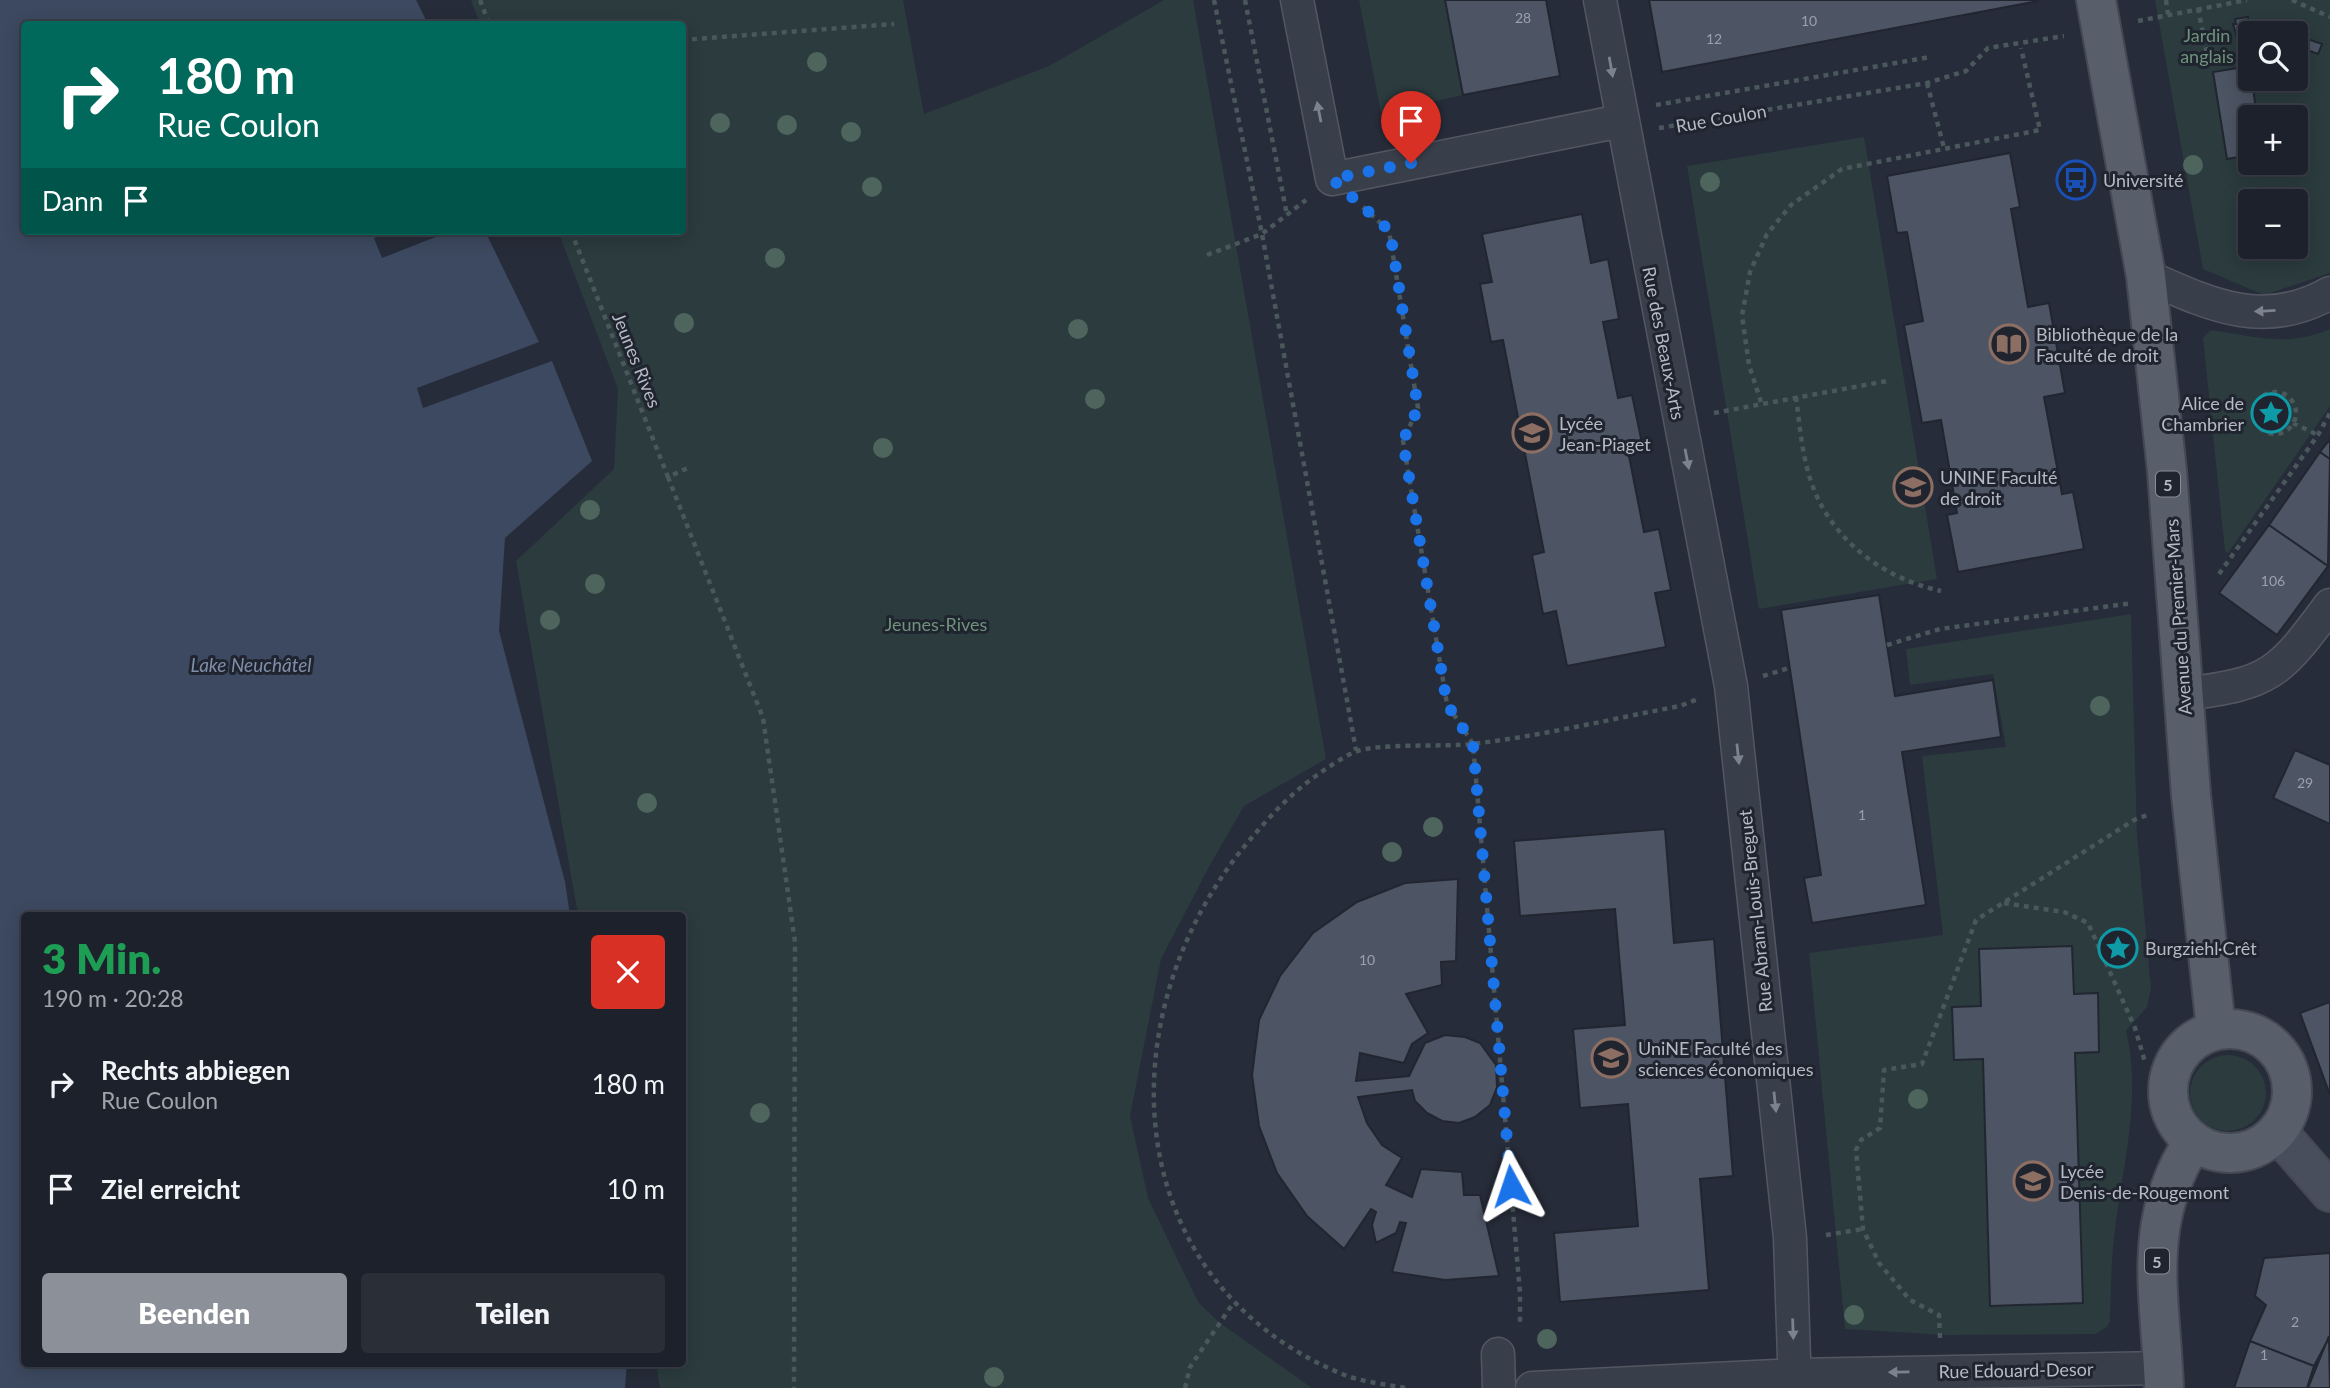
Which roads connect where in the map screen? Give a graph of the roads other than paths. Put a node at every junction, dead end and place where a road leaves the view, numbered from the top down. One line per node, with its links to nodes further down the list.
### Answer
1 (1297, 0): 4 (street, one-way to 1)
2 (1600, 0): 4 (street, Rue des Beaux-Arts, one-way to 4)
3 (2099, 15): 5 (main road, Avenue du Premier-Mars / 5)
4 (1621, 121): 8 (street, Rue des Beaux-Arts, one-way to 8)
5 (2146, 276): 6 (street, one-way to 5); 9 (main road, Avenue du Premier-Mars / 5)
6 (2330, 293)
7 (2330, 605): 9 (street)
8 (1731, 686): 16 (street, Rue Abram-Louis-Breguet, one-way to 16)
9 (2184, 694): 10 (main road, Avenue du Premier-Mars / 5)
10 (2216, 1029): 11 (main road); 12 (main road)
11 (2277, 1131): 12 (main road); 13 (street)
12 (2193, 1142): 15 (main road, 5)
13 (2330, 1192)
14 (1498, 1354): 17 (street)
15 (2164, 1378): 16 (street, Rue Edouard-Desor, one-way to 16)
16 (1795, 1381): 18 (street, Rue Edouard-Desor)
17 (1499, 1388)
18 (1532, 1388)

